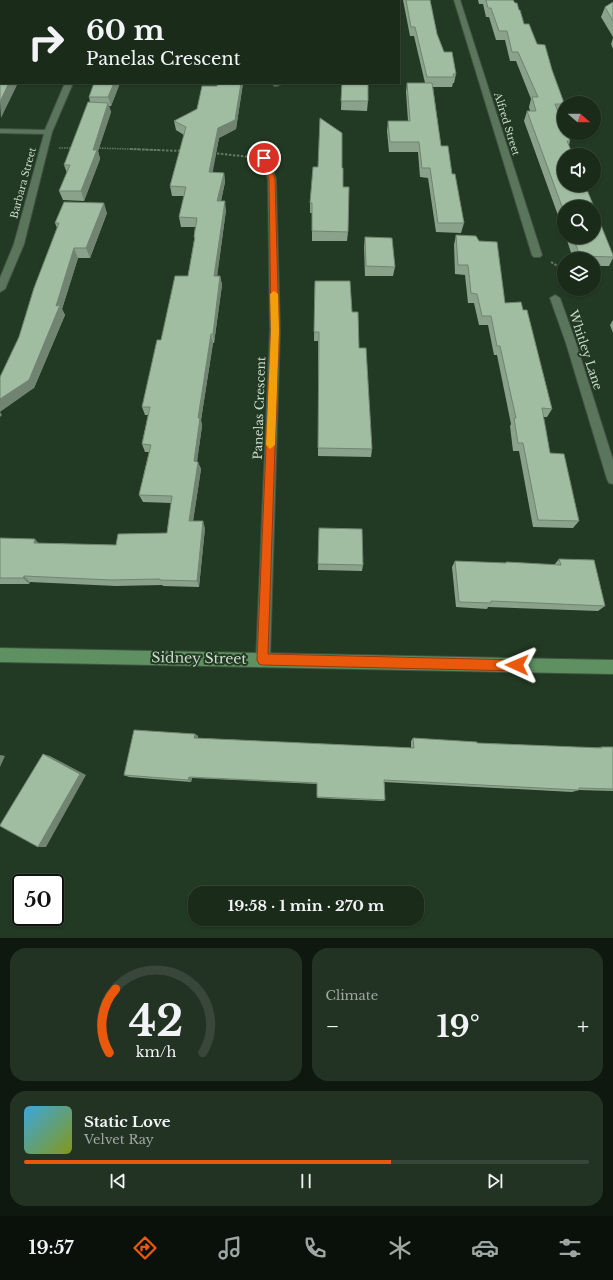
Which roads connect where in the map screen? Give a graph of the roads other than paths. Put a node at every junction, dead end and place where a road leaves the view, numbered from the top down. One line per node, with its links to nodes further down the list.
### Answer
1 (457, 0): 6 (street, Alfred Street)
2 (69, 84): 4 (street, Barbara Street)
3 (0, 131): 4 (street)
4 (48, 132): 7 (street, Barbara Street)
5 (264, 158): 11 (street, Panelas Crescent)
6 (537, 255)
7 (0, 289)
8 (555, 298): 9 (street, Whitley Lane)
9 (613, 479)
10 (0, 655): 11 (main road, Sidney Street)
11 (262, 660): 12 (main road, Sidney Street)
12 (613, 667)

